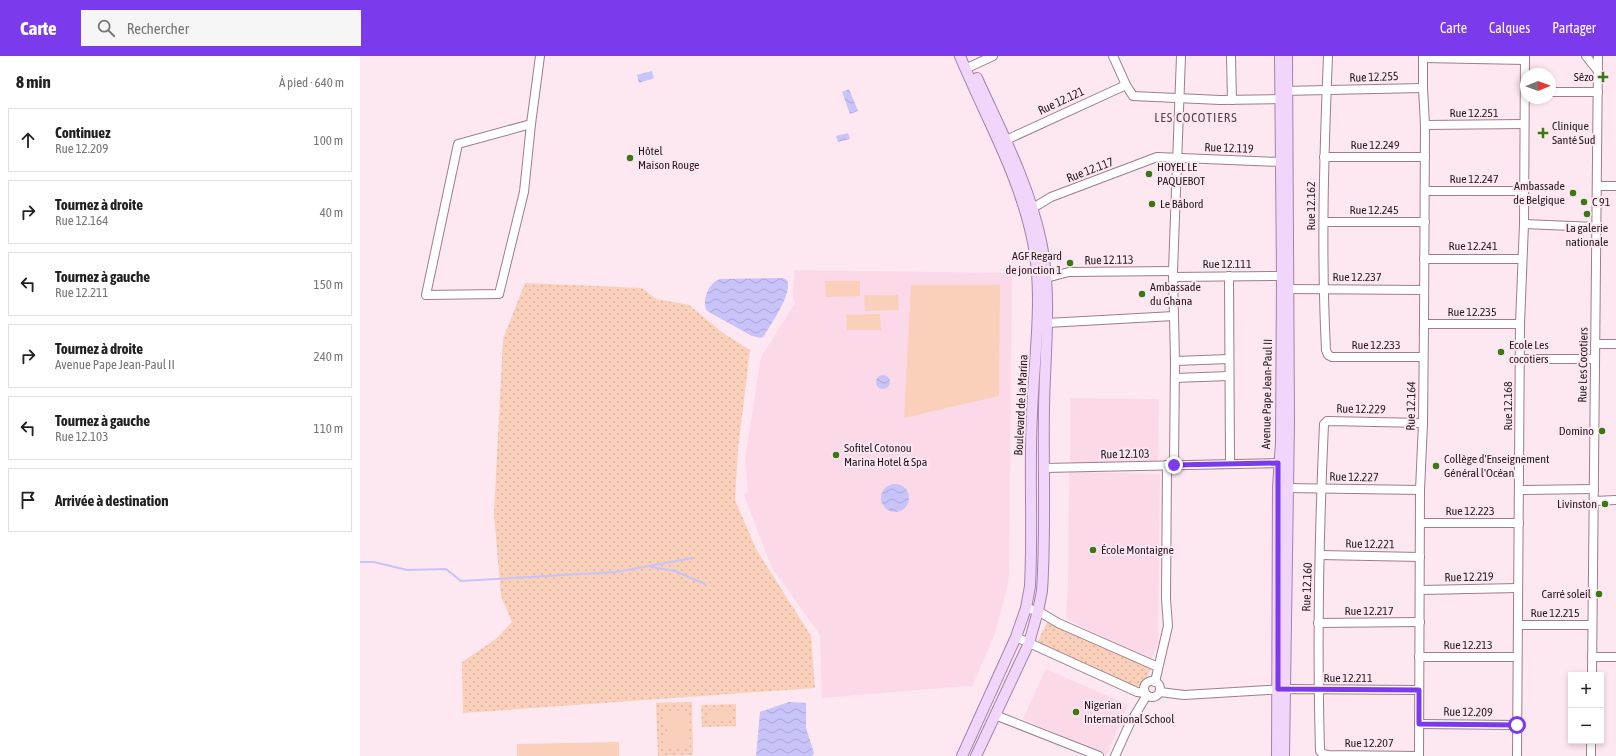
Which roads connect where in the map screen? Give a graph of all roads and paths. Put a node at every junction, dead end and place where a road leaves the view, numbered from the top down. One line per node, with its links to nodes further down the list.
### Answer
1 (540, 56): 27 (street)
2 (960, 56): 15 (main road, Boulevard de la Marina)
3 (967, 56): 15 (main road, Boulevard de la Marina)
4 (994, 56): 15 (street)
5 (1113, 56): 18 (street)
6 (1181, 56): 24 (street)
7 (1231, 56): 25 (street)
8 (1280, 56): 23 (main road, Avenue Pape Jean-Paul II)
9 (1287, 56): 23 (main road, Avenue Pape Jean-Paul II)
10 (1328, 56): 20 (street, Rue 12.162)
11 (1586, 56): 17 (street)
12 (1598, 56): 17 (street, Rue Les Cocotiers)
13 (1423, 57): 14 (street); 19 (street, Rue 12.164)
14 (1525, 58): 16 (street, Rue 12.168)
15 (968, 68): 30 (main road, Boulevard de la Marina); 87 (main road, Boulevard de la Marina)
16 (1525, 68)
17 (1598, 71): 22 (street, Rue Les Cocotiers)
18 (1126, 85): 24 (street, Rue 12.255); 30 (street, Rue 12.121)
19 (1423, 88): 20 (street, Rue 12.255); 29 (street, Rue 12.164)
20 (1327, 91): 23 (street, Rue 12.255); 31 (street, Rue 12.162)
21 (1556, 92): 22 (street)
22 (1598, 92): 36 (street, Rue Les Cocotiers)
23 (1282, 94): 25 (street, Rue 12.255); 35 (main road, Avenue Pape Jean-Paul II); 51 (main road, Avenue Pape Jean-Paul II)
24 (1180, 97): 25 (street, Rue 12.255); 34 (street)
25 (1232, 100)
26 (1525, 104): 28 (street, Rue 12.168)
27 (530, 124): 27 (street)
28 (1524, 124): 29 (street, Rue 12.251); 39 (street, Rue 12.168)
29 (1425, 125): 33 (street, Rue 12.164)
30 (1006, 140): 40 (main road, Boulevard de la Marina)
31 (1324, 156): 33 (street, Rue 12.249); 41 (street, Rue 12.162)
32 (1157, 157): 34 (street, Rue 12.119); 40 (street, Rue 12.117)
33 (1425, 157): 38 (street, Rue 12.164)
34 (1176, 159): 35 (street, Rue 12.119); 47 (street)
35 (1280, 162): 49 (main road, Avenue Pape Jean-Paul II)
36 (1597, 186): 37 (street); 44 (street, Rue Les Cocotiers)
37 (1616, 186)
38 (1425, 191): 39 (street, Rue 12.247); 42 (street, Rue 12.164)
39 (1523, 191): 43 (street, Rue 12.168)
40 (1033, 208): 50 (main road, Boulevard de la Marina)
41 (1324, 222): 42 (street, Rue 12.245); 52 (street, Rue 12.162)
42 (1425, 222): 45 (street, Rue 12.164)
43 (1524, 224): 44 (street); 46 (street, Rue 12.168)
44 (1596, 227): 58 (street, Rue Les Cocotiers)
45 (1424, 259): 46 (street, Rue 12.241); 53 (street, Rue 12.164)
46 (1522, 259): 57 (street, Rue 12.168)
47 (1173, 274): 48 (street, Rue 12.111); 50 (street, Rue 12.113); 54 (street)
48 (1229, 276): 49 (street, Rue 12.111); 63 (street)
49 (1282, 276): 70 (main road, Avenue Pape Jean-Paul II)
50 (1046, 278): 55 (main road, Boulevard de la Marina)
51 (1289, 289): 52 (street, Rue 12.237); 74 (main road, Avenue Pape Jean-Paul II)
52 (1323, 289): 53 (street, Rue 12.237); 60 (street, Rue 12.162)
53 (1424, 290): 56 (street, Rue 12.164)
54 (1174, 316): 55 (street); 65 (street)
55 (1047, 323): 73 (main road, Boulevard de la Marina)
56 (1424, 324): 57 (street, Rue 12.235); 61 (street, Rue 12.164)
57 (1520, 324): 64 (street, Rue 12.168)
58 (1595, 344): 59 (street); 62 (street, Rue Les Cocotiers)
59 (1616, 344)
60 (1328, 355): 61 (street, Rue 12.233)
61 (1424, 357): 68 (street, Rue 12.164)
62 (1595, 358): 64 (street); 76 (street, Rue Les Cocotiers)
63 (1229, 359): 65 (street); 66 (street)
64 (1521, 359): 78 (street, Rue 12.168)
65 (1175, 361): 67 (street)
66 (1230, 376): 67 (street); 71 (street)
67 (1175, 378): 72 (street)
68 (1423, 422): 69 (street, Rue 12.229); 77 (street, Rue 12.164)
69 (1324, 424): 75 (street, Rue 12.160)
70 (1278, 463): 71 (street, Rue 12.103); 102 (main road, Avenue Pape Jean-Paul II)
71 (1230, 464): 72 (street, Rue 12.103)
72 (1170, 465): 73 (street, Rue 12.103); 99 (street)
73 (1044, 468): 88 (main road, Boulevard de la Marina)
74 (1287, 488): 75 (street, Rue 12.227); 102 (main road, Avenue Pape Jean-Paul II)
75 (1321, 489): 77 (street, Rue 12.227); 83 (street, Rue 12.160)
76 (1594, 489): 78 (street); 80 (street, Rue Les Cocotiers)
77 (1420, 490): 81 (street, Rue 12.164)
78 (1520, 490): 82 (street, Rue 12.168)
79 (1616, 500): 80 (street)
80 (1594, 501): 92 (street, Rue Les Cocotiers)
81 (1421, 523): 82 (street, Rue 12.223); 84 (street, Rue 12.164)
82 (1519, 523): 85 (street, Rue 12.168)
83 (1320, 555): 84 (street, Rue 12.221); 90 (street, Rue 12.160)
84 (1420, 557): 86 (street, Rue 12.164)
85 (1518, 588): 86 (street, Rue 12.219); 91 (street, Rue 12.168)
86 (1421, 590): 89 (street, Rue 12.164)
87 (1026, 608): 88 (street); 93 (main road, Boulevard de la Marina)
88 (1038, 612): 94 (main road, Boulevard de la Marina); 99 (street)
89 (1420, 622): 90 (street, Rue 12.217); 95 (street, Rue 12.164)
90 (1318, 623): 103 (street, Rue 12.160)
91 (1518, 625): 92 (street, Rue 12.215); 96 (street, Rue 12.168)
92 (1592, 625): 97 (street, Rue Les Cocotiers)
93 (1016, 637): 94 (street); 112 (main road, Boulevard de la Marina)
94 (1028, 643): 106 (street); 107 (main road, Boulevard de la Marina)
95 (1419, 657): 96 (street, Rue 12.213); 104 (street, Rue 12.164)
96 (1517, 657): 109 (street, Rue 12.168)
97 (1592, 657): 98 (street); 100 (street, Rue Les Cocotiers)
98 (1616, 657)
99 (1158, 667): 101 (street)
100 (1592, 672)
101 (1154, 682): 105 (street); 106 (street)
102 (1282, 689): 103 (street, Rue 12.211); 105 (street, Rue 12.211); 116 (main road, Avenue Pape Jean-Paul II); 117 (main road, Avenue Pape Jean-Paul II)
103 (1319, 689): 104 (street, Rue 12.211); 111 (street, Rue 12.160)
104 (1419, 690): 108 (street, Rue 12.164)
105 (1160, 692): 106 (street)
106 (1146, 694): 115 (street)
107 (995, 715): 113 (main road, Boulevard de la Marina); 114 (street)
108 (1419, 724): 109 (street, Rue 12.209); 118 (street, Rue 12.164)
109 (1517, 725): 119 (street, Rue 12.168)
110 (1591, 744): 120 (street)
111 (1320, 751): 118 (street, Rue 12.207)
112 (962, 756)
113 (976, 756)
114 (1099, 756)
115 (1116, 756)
116 (1277, 756)
117 (1284, 756)
118 (1419, 756)
119 (1517, 756)
120 (1591, 756)

